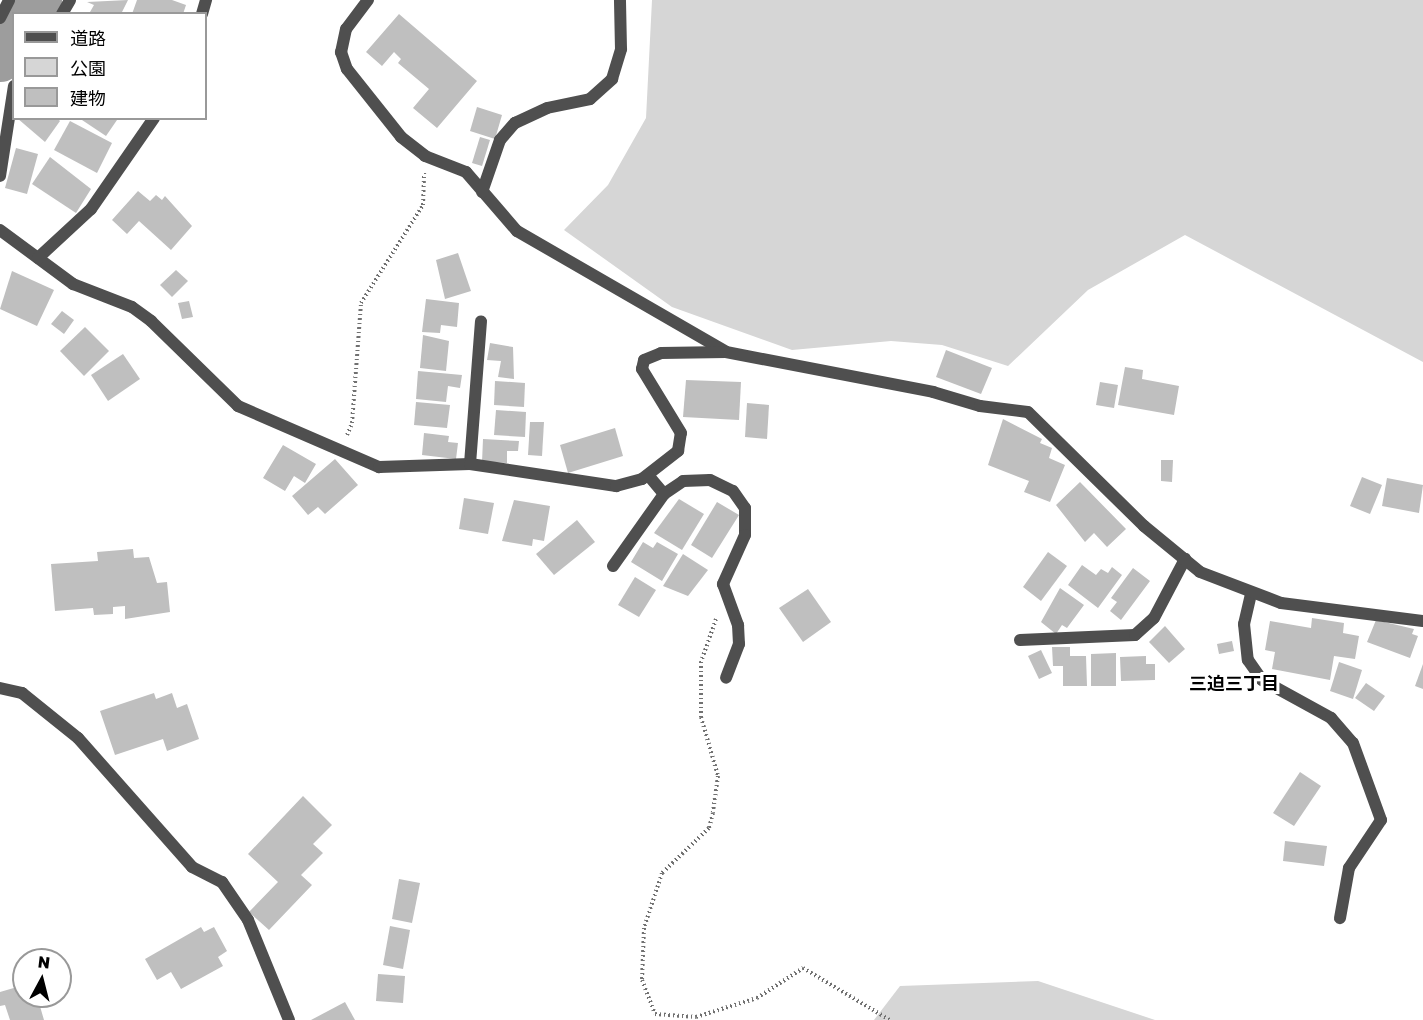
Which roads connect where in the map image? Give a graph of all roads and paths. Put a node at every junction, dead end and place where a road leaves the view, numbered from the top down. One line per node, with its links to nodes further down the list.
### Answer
1 (9, 0): 4 (street)
2 (368, 0): 7 (street)
3 (620, 0): 9 (street)
4 (0, 18)
5 (12, 99): 8 (street)
6 (153, 120): 11 (street)
7 (424, 156): 9 (street); 14 (path)
8 (0, 176)
9 (482, 192): 13 (street)
10 (0, 230): 11 (street)
11 (38, 258): 14 (street)
12 (481, 321): 15 (street)
13 (726, 352): 16 (street); 18 (street)
14 (340, 449): 15 (street)
15 (470, 464): 16 (street)
16 (648, 475): 17 (street)
17 (664, 494): 19 (street); 21 (street)
18 (1185, 560): 20 (street); 23 (street)
19 (613, 566)
20 (1251, 594): 22 (street); 26 (street)
21 (726, 601): 24 (street); 28 (path)
22 (1423, 621)
23 (1020, 640)
24 (726, 678)
25 (0, 688): 27 (street)
26 (1340, 918)
27 (289, 1020)
28 (890, 1020)

